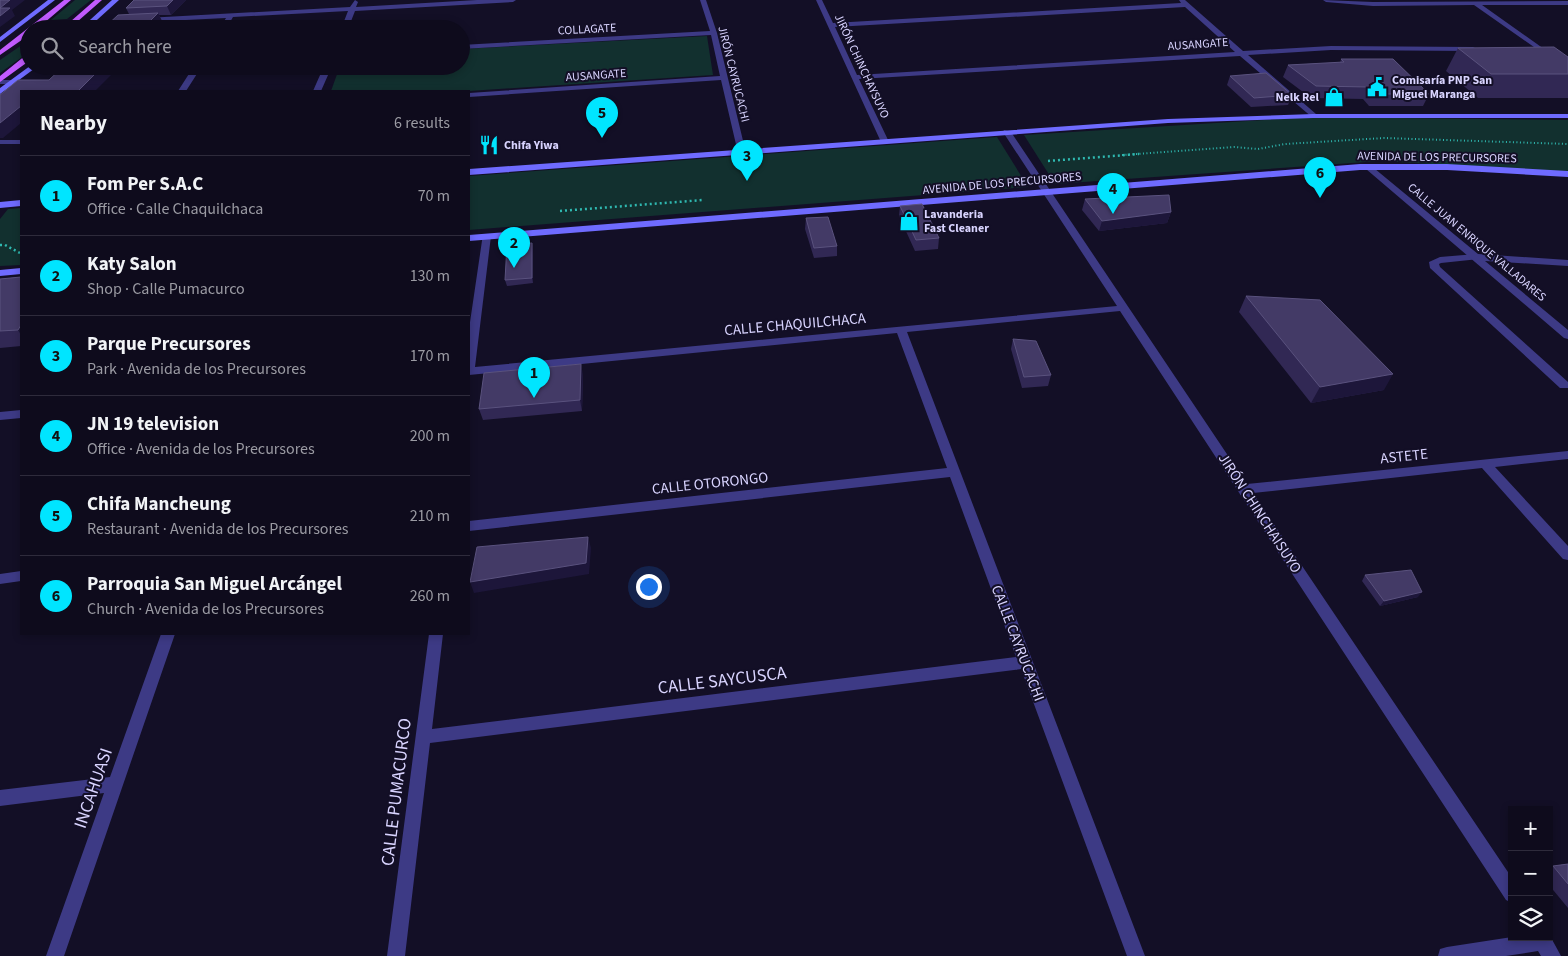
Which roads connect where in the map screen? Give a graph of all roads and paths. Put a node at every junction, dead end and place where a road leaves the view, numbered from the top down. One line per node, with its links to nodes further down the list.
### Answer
1 (52, 0): 16 (main road)
2 (68, 0): 17 (main road)
3 (99, 0): 18 (main road)
4 (116, 0): 19 (main road)
5 (356, 0): 14 (street)
6 (513, 0): 10 (street)
7 (703, 0): 25 (street, JIRÓN CAYRUCACHI)
8 (819, 0): 24 (street, JIRÓN CHINCHAYSUYO)
9 (1326, 0): 13 (street)
10 (473, 1): 14 (street)
11 (1184, 3): 24 (street); 32 (street)
12 (1568, 3): 13 (street)
13 (1476, 4): 31 (street)
14 (352, 9): 15 (street); 22 (street)
15 (231, 15): 20 (street); 21 (street)
16 (26, 20)
17 (43, 20)
18 (76, 20)
19 (93, 20)
20 (143, 20)
21 (228, 20)
22 (348, 20)
23 (20, 25): 27 (main road)
24 (832, 25): 39 (street, JIRÓN CHINCHAYSUYO)
25 (714, 33): 28 (street, COLLAGATE); 40 (street, JIRÓN CAYRUCACHI)
26 (20, 38): 33 (main road)
27 (0, 40)
28 (470, 47)
29 (1477, 49): 32 (street, AUSANGATE)
30 (1524, 50): 31 (street)
31 (1543, 50): 35 (street)
32 (1242, 52): 39 (street, AUSANGATE); 47 (street)
33 (0, 53)
34 (20, 64): 41 (main road)
35 (1568, 68)
36 (23, 75): 42 (main road)
37 (192, 75): 43 (street)
38 (324, 75): 44 (street)
39 (855, 77): 52 (street, JIRÓN CHINCHAYSUYO)
40 (724, 78): 46 (street, AUSANGATE); 53 (street, JIRÓN CAYRUCACHI)
41 (0, 81): 42 (street)
42 (14, 82): 45 (main road)
43 (183, 90)
44 (317, 90)
45 (0, 92)
46 (470, 95)
47 (1313, 116): 48 (main road); 49 (main road)
48 (1568, 116)
49 (1007, 132): 52 (main road); 57 (street, JIRÓN CHINCHAISUYO)
50 (0, 142): 51 (street)
51 (20, 142)
52 (885, 142): 53 (main road)
53 (742, 153): 55 (main road)
54 (1369, 166): 56 (main road, AVENIDA DE LOS PRECURSORES); 57 (main road, AVENIDA DE LOS PRECURSORES); 64 (street, CALLE JUAN ENRIQUE VALLADARES)
55 (470, 172)
56 (1568, 174)
57 (1047, 192): 60 (main road, AVENIDA DE LOS PRECURSORES); 68 (street, JIRÓN CHINCHAISUYO)
58 (20, 203): 59 (main road)
59 (0, 204)
60 (486, 236): 61 (main road, AVENIDA DE LOS PRECURSORES); 71 (street)
61 (470, 238)
62 (0, 245): 63 (path)
63 (20, 253)
64 (1476, 257): 65 (street); 70 (street, CALLE JUAN ENRIQUE VALLADARES); 73 (street)
65 (1568, 263)
66 (20, 271): 67 (main road)
67 (0, 273)
68 (1124, 308): 69 (street, CALLE CHAQUILCHACA); 79 (street, JIRÓN CHINCHAISUYO)
69 (901, 329): 72 (street, CALLE CHAQUILCHACA); 78 (street, CALLE CAYRUCACHI)
70 (1568, 336)
71 (470, 361)
72 (470, 369)
73 (1564, 385)
74 (20, 414): 75 (street)
75 (0, 416)
76 (1568, 455): 77 (street, ASTETE)
77 (1485, 464): 79 (street, ASTETE); 81 (street)
78 (954, 472): 80 (street, CALLE OTORONGO); 86 (street, CALLE CAYRUCACHI)
79 (1244, 489): 90 (street, JIRÓN CHINCHAISUYO)
80 (470, 526)
81 (1568, 555)
82 (20, 576): 83 (street)
83 (0, 579)
84 (168, 635): 88 (street, INCAHUASI)
85 (436, 635): 87 (street, CALLE PUMACURCO)
86 (1025, 662): 87 (street, CALLE SAYCUSCA); 94 (street, CALLE CAYRUCACHI)
87 (423, 737): 93 (street, CALLE PUMACURCO)
88 (115, 784): 89 (street); 92 (street, INCAHUASI)
89 (0, 798)
90 (1508, 888)
91 (1545, 945): 95 (street)
92 (55, 956)
93 (396, 956)
94 (1136, 956)
95 (1446, 956)

